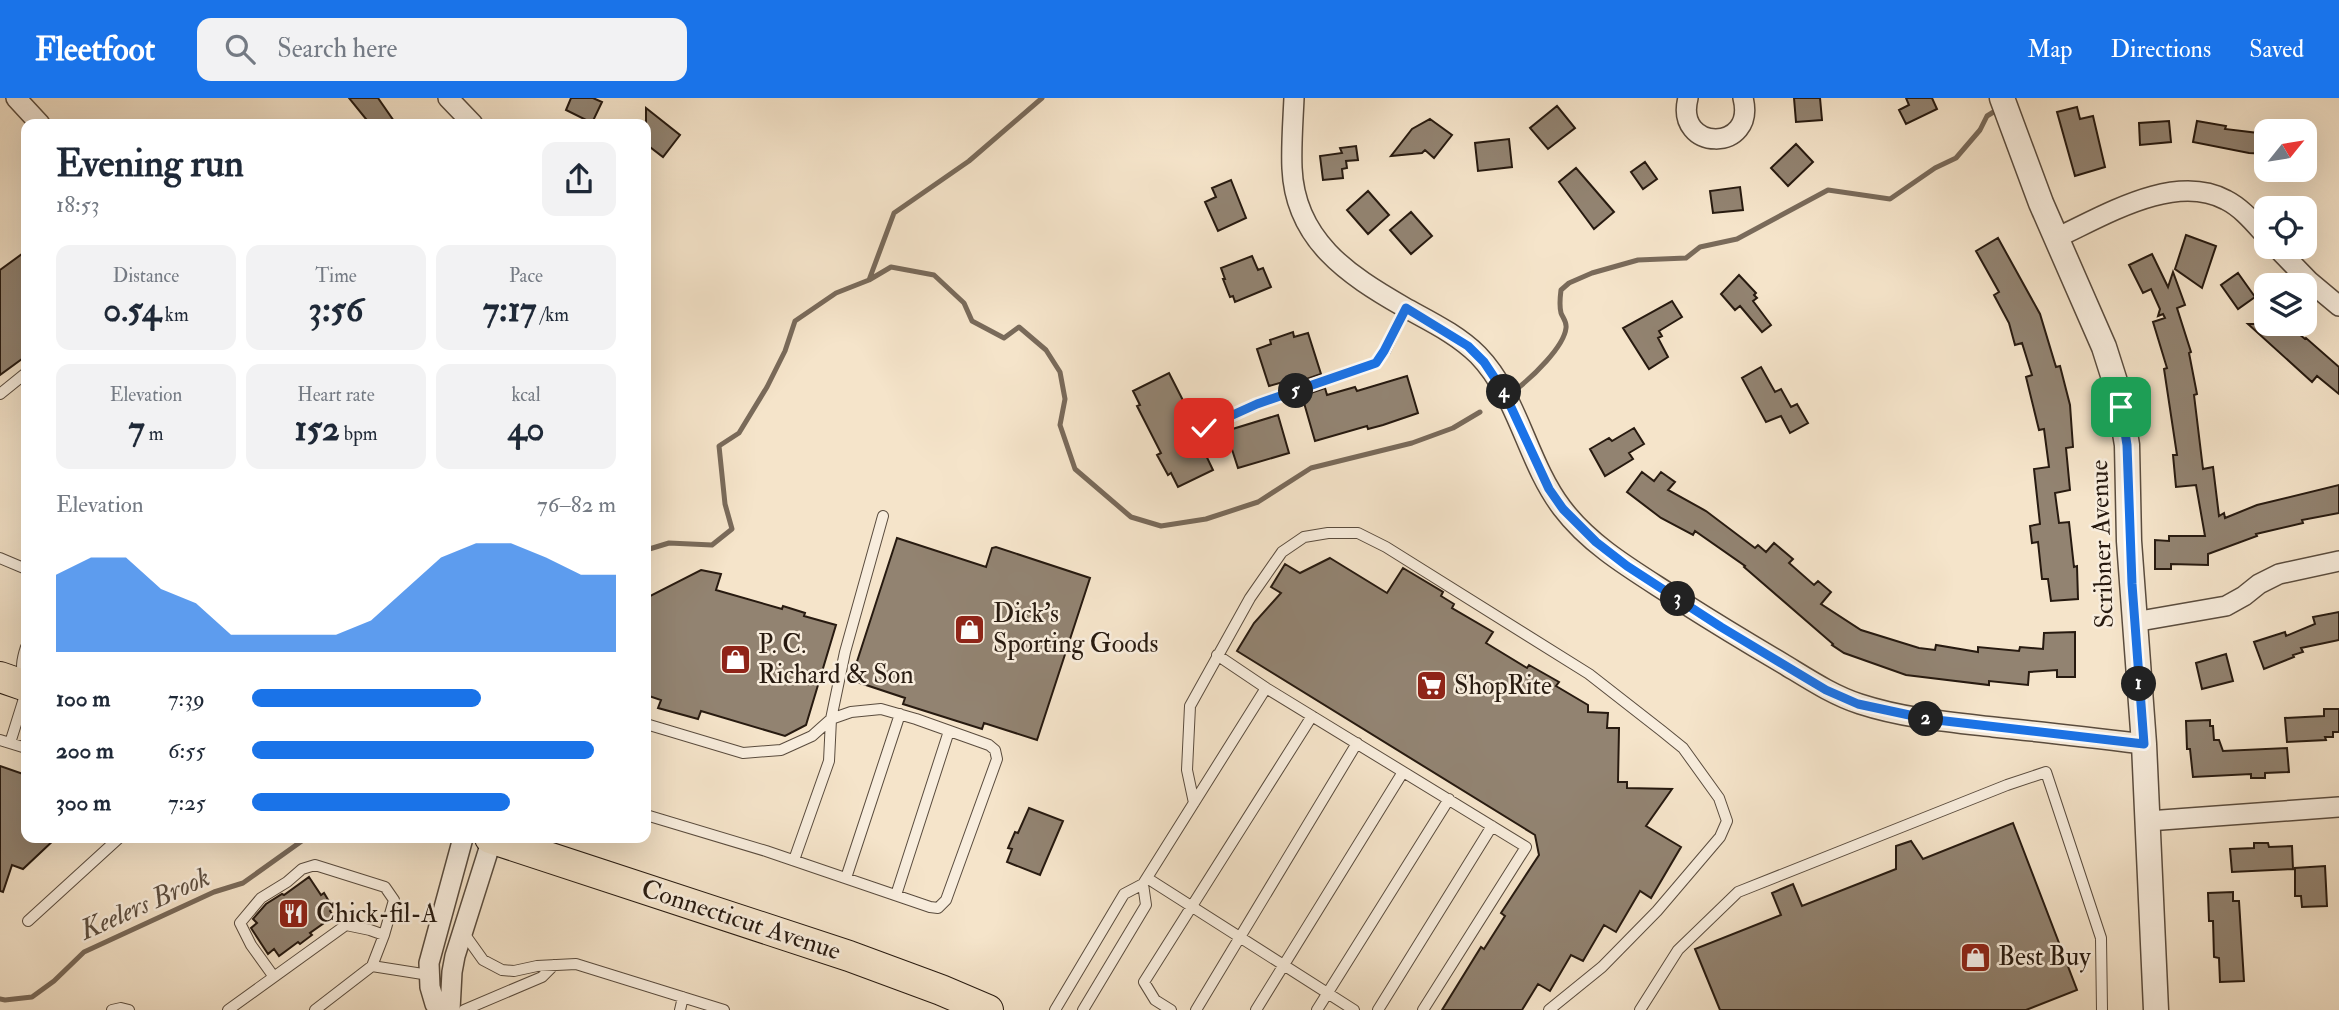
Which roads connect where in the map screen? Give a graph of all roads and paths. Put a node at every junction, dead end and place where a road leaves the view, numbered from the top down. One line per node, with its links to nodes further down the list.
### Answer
1 (16, 98): 7 (street)
2 (447, 98): 8 (street)
3 (1294, 98): 13 (street)
4 (1688, 98): 5 (street)
5 (1743, 98)
6 (2002, 98): 10 (street, Scribner Avenue)
7 (35, 119)
8 (468, 119)
9 (2254, 224): 10 (street)
10 (2056, 238): 21 (street, Scribner Avenue)
11 (2288, 259): 12 (street)
12 (2339, 306)
13 (1406, 308): 16 (lane); 34 (street)
14 (21, 377): 15 (lane)
15 (0, 394)
16 (1204, 428)
17 (883, 516): 29 (lane)
18 (0, 558): 20 (lane)
19 (2339, 561): 21 (street)
20 (21, 567)
21 (2134, 622): 34 (street, Scribner Avenue)
22 (1220, 650): 25 (lane); 37 (lane); 82 (lane)
23 (0, 677): 24 (main road)
24 (21, 683)
25 (1266, 688): 28 (lane); 37 (lane)
26 (21, 704): 32 (lane)
27 (900, 715): 29 (lane); 31 (lane); 47 (lane)
28 (1312, 716): 33 (lane); 50 (lane)
29 (831, 719): 30 (lane); 46 (lane)
30 (651, 725)
31 (949, 731): 49 (lane); 49 (lane)
32 (5, 742)
33 (1357, 743): 35 (lane); 54 (lane)
34 (2144, 744): 40 (street, Scribner Avenue)
35 (1403, 772): 36 (lane); 56 (lane)
36 (1449, 799): 41 (lane); 60 (lane)
37 (1194, 803): 48 (lane)
38 (2339, 807): 40 (street)
39 (651, 817): 46 (lane)
40 (2148, 821): 84 (street, Scribner Avenue)
41 (1492, 825): 80 (lane); 81 (lane)
42 (114, 843): 51 (lane)
43 (462, 843): 58 (street)
44 (490, 843): 52 (street)
45 (507, 843): 72 (main road, Connecticut Avenue)
46 (794, 860): 47 (lane)
47 (846, 878): 49 (lane)
48 (1145, 881): 50 (lane); 73 (lane); 74 (lane)
49 (896, 895)
50 (1191, 906): 54 (lane); 75 (lane)
51 (28, 921)
52 (463, 932): 55 (lane); 68 (street)
53 (383, 935): 57 (lane); 59 (lane); 59 (lane)
54 (1240, 937): 56 (lane); 76 (lane)
55 (554, 965): 61 (lane); 69 (lane)
56 (1284, 965): 60 (lane); 77 (lane)
57 (372, 966): 58 (lane); 66 (lane)
58 (429, 975): 67 (street)
59 (274, 977): 65 (lane)
60 (1328, 993): 78 (lane); 79 (lane)
61 (683, 997): 70 (lane); 71 (lane)
62 (2100, 1009): 83 (lane)
63 (112, 1010): 64 (lane)
64 (129, 1010)
65 (228, 1010)
66 (315, 1010)
67 (443, 1010)
68 (450, 1010)
69 (464, 1010)
70 (680, 1010)
71 (724, 1010)
72 (988, 1010)
73 (1055, 1010)
74 (1083, 1010)
75 (1171, 1010)
76 (1196, 1010)
77 (1256, 1010)
78 (1317, 1010)
79 (1354, 1010)
80 (1378, 1010)
81 (1423, 1010)
82 (1549, 1010)
83 (1640, 1010)
84 (2155, 1010)

